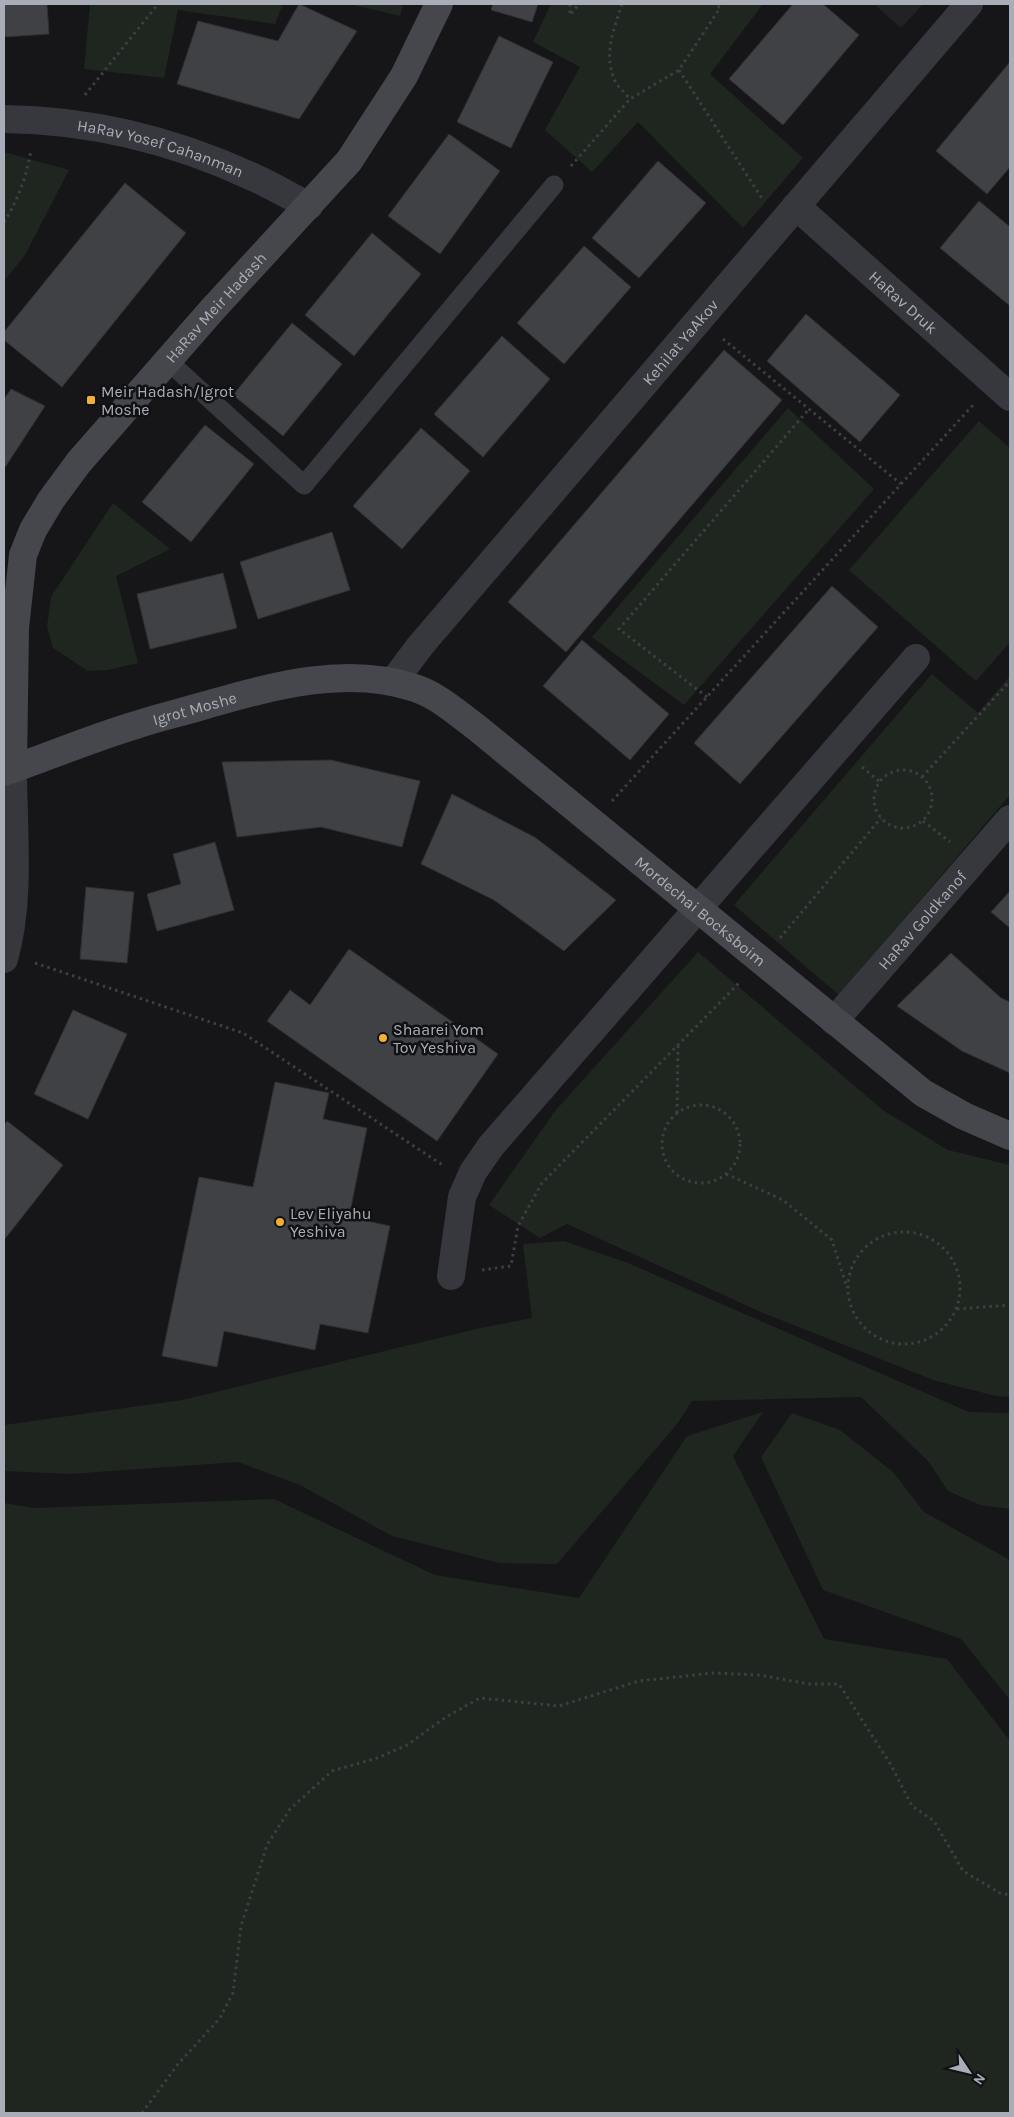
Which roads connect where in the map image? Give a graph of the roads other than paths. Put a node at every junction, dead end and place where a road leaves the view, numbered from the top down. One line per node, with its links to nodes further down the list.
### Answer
1 (439, 4): 5 (street, HaRav Meir Hadash)
2 (969, 4): 6 (street, Kehilat YaAkov)
3 (4, 118): 5 (street, HaRav Yosef Cahanman)
4 (554, 185): 7 (lane)
5 (309, 206): 7 (street, HaRav Meir Hadash)
6 (787, 216): 8 (street, HaRav Druk); 10 (street, Kehilat YaAkov)
7 (168, 361): 11 (street, HaRav Meir Hadash)
8 (1002, 390)
9 (916, 658): 13 (street)
10 (393, 682): 11 (street, Igrot Moshe); 13 (street, Mordechai Bocksboim)
11 (8, 771): 14 (street)
12 (1010, 819): 15 (street, HaRav Goldkanof)
13 (698, 909): 15 (street, Mordechai Bocksboim); 17 (street)
14 (5, 956)
15 (834, 1021): 16 (street, Mordechai Bocksboim)
16 (1010, 1136)
17 (451, 1276)

